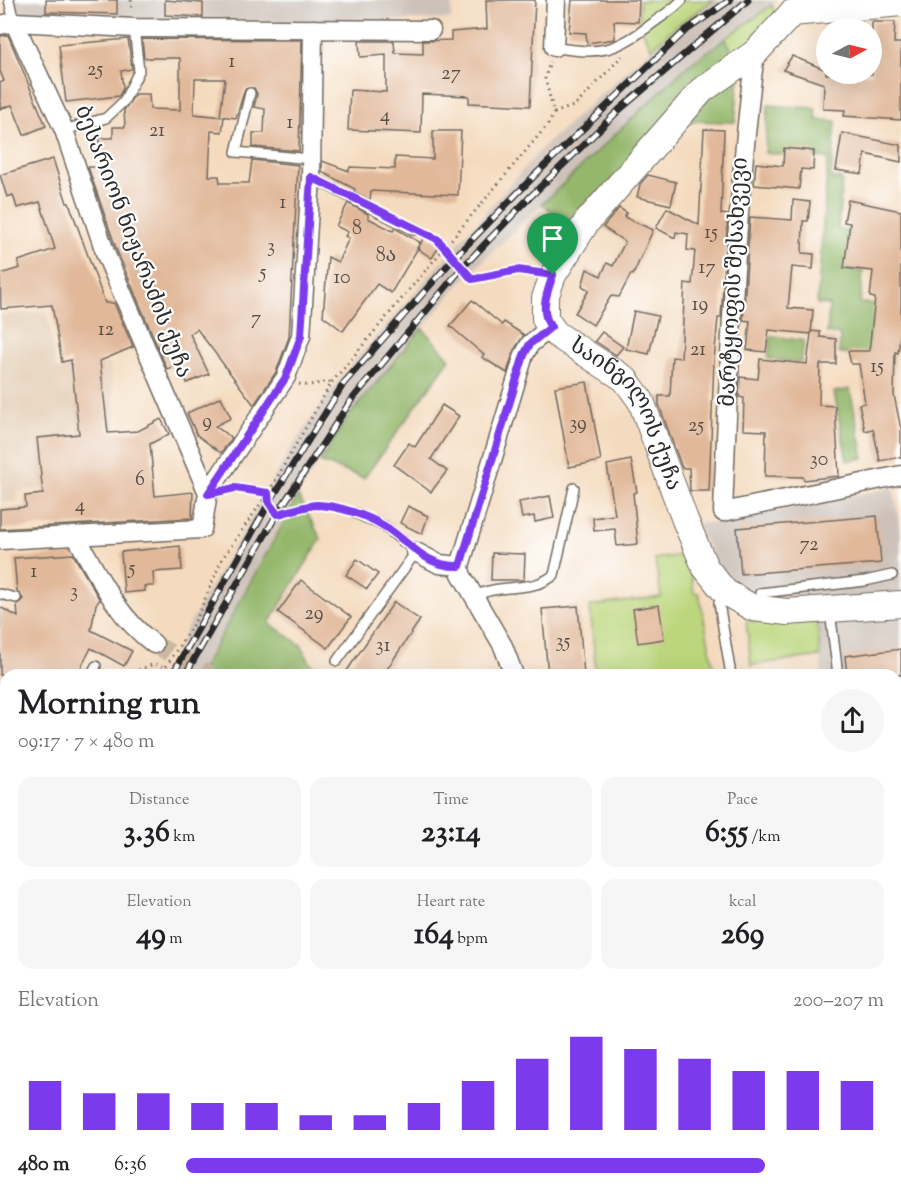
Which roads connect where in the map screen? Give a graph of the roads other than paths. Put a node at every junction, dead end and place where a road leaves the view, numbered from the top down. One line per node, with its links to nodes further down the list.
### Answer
1 (9, 0): 6 (lane)
2 (556, 0): 10 (street)
3 (682, 0): 10 (lane)
4 (786, 5): 5 (street, საინგილოს ქუჩა); 11 (street, საინგილოს ქუჩა)
5 (900, 5)
6 (7, 23): 7 (street); 13 (street, ბესარიონ ნიჟარაძის ქუჩა)
7 (134, 28): 8 (street); 13 (lane)
8 (314, 29): 9 (street); 14 (street)
9 (431, 30)
10 (554, 46)
11 (755, 53): 16 (street, საინგილოს ქუჩა); 17 (street, მარტყოფის შესახვევი)
12 (250, 93): 14 (lane)
13 (64, 130): 19 (street, ბესარიონ ნიჟარაძის ქუჩა)
14 (311, 168): 15 (lane); 19 (street)
15 (414, 230)
16 (551, 327): 24 (street); 26 (street, საინგილოს ქუჩა)
17 (901, 475)
18 (574, 488): 30 (lane)
19 (208, 494): 21 (street)
20 (355, 513): 23 (lane)
21 (76, 536): 22 (street); 34 (street)
22 (0, 540)
23 (416, 552): 24 (street); 35 (lane)
24 (460, 566): 30 (street)
25 (892, 575): 29 (lane)
26 (725, 592): 33 (street, საინგილოს ქუჩა); 39 (lane)
27 (760, 593): 29 (lane)
28 (0, 594): 31 (lane)
29 (867, 594): 32 (street, საინგილოს ქუჩა); 33 (street, საინგილოს ქუჩა)
30 (474, 597): 38 (street)
31 (16, 598)
32 (901, 604)
33 (830, 609): 40 (lane)
34 (154, 644)
35 (337, 661)
36 (96, 666): 37 (lane)
37 (94, 669)
38 (512, 669)
39 (730, 669)
40 (837, 669)

